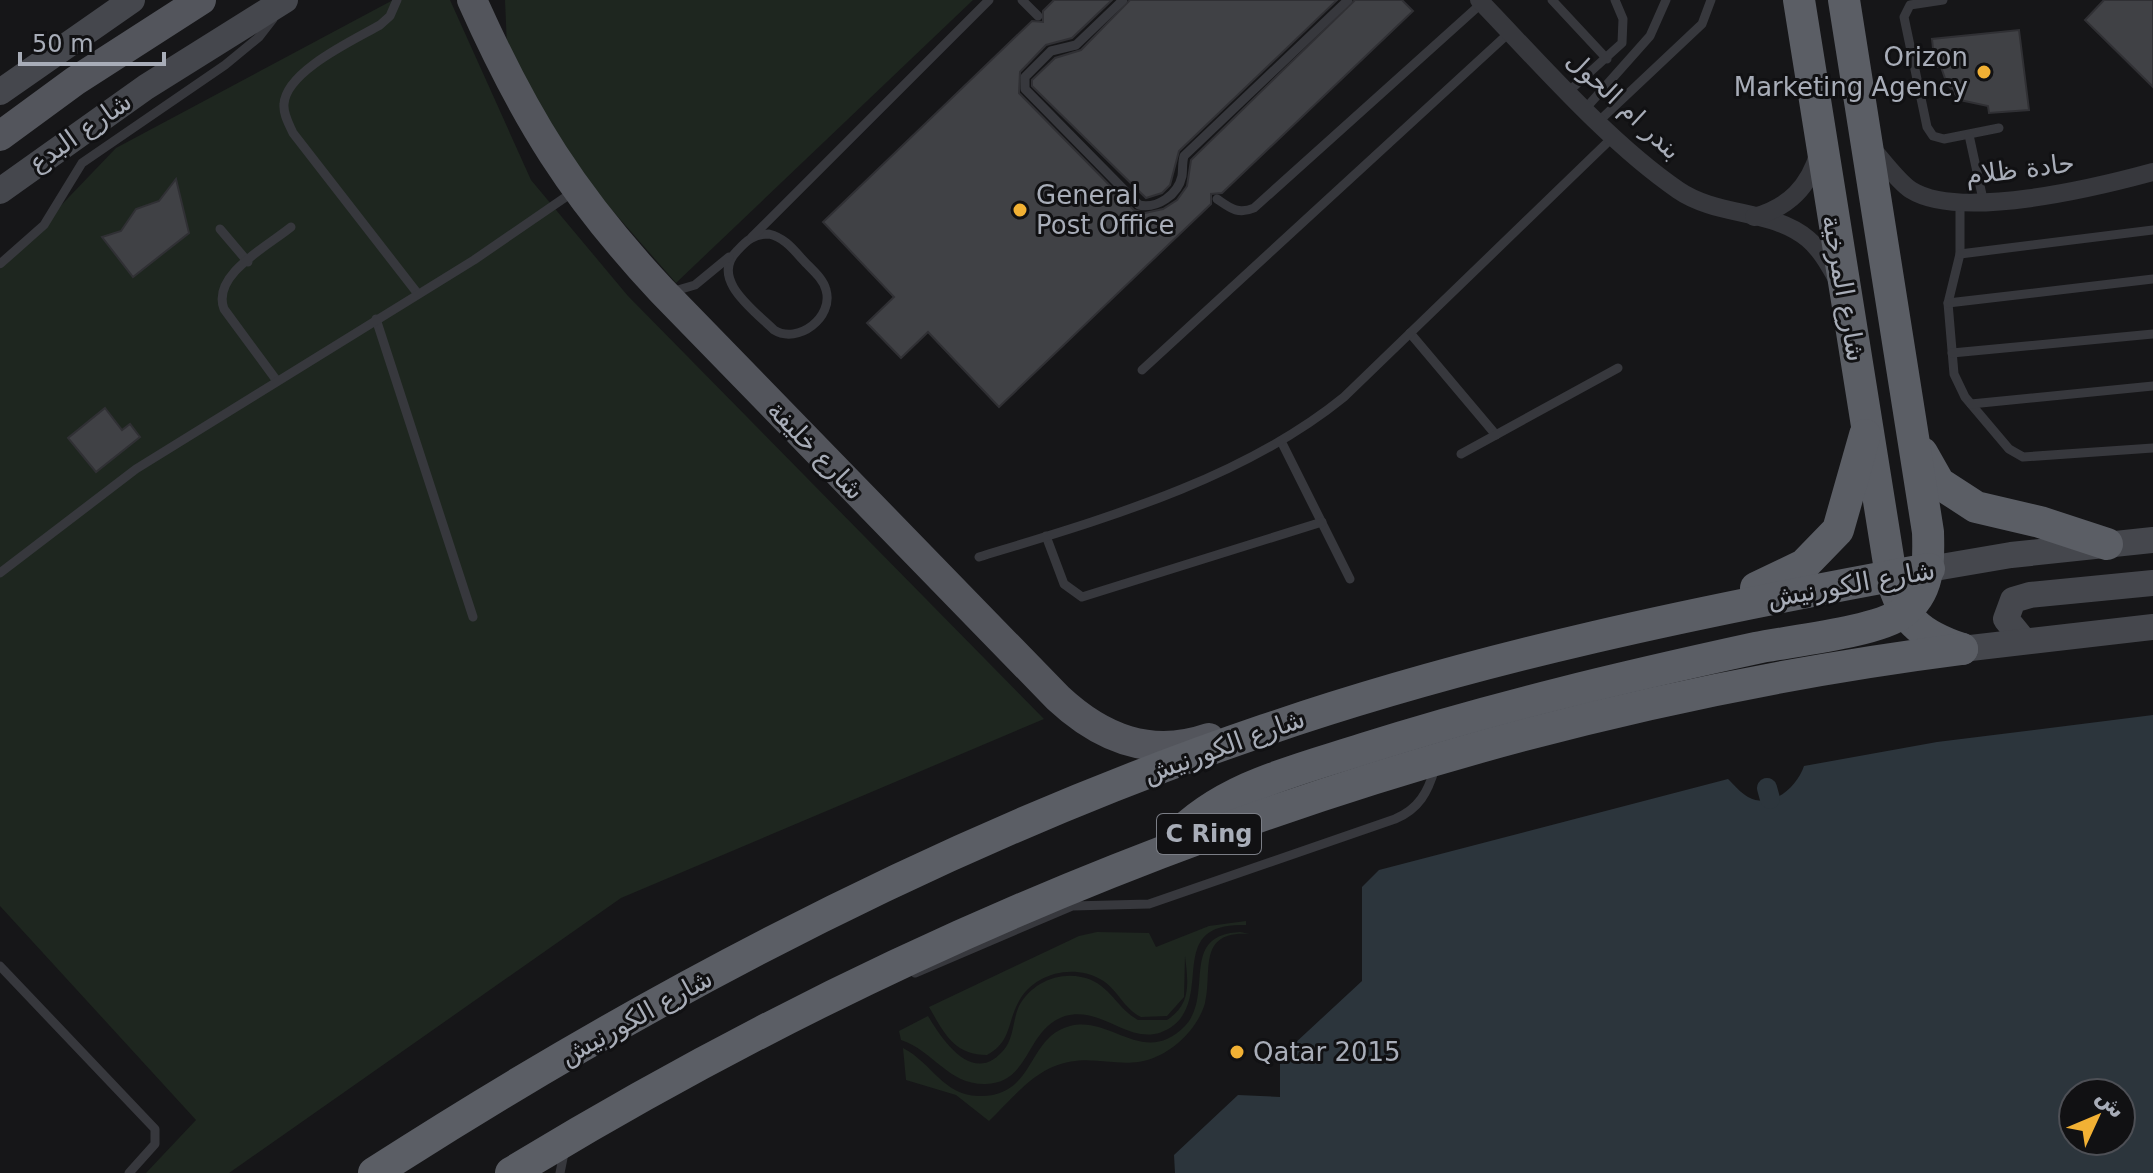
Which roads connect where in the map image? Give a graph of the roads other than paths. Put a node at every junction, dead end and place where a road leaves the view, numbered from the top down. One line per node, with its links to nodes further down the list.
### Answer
1 (132, 0): 23 (main road)
2 (201, 0): 29 (main road)
3 (286, 0): 35 (main road, شارع البدع); 47 (lane)
4 (397, 0): 51 (lane)
5 (472, 0): 21 (main road, شارع خليفة)
6 (495, 0): 21 (main road)
7 (989, 0): 43 (lane)
8 (1022, 0): 19 (lane)
9 (1123, 0): 10 (lane)
10 (1348, 0)
11 (1552, 0): 22 (lane)
12 (1615, 0): 22 (lane)
13 (1666, 0): 25 (lane)
14 (1711, 0): 26 (lane)
15 (1799, 0): 32 (highway, شارع المرخية)
16 (1844, 0): 31 (highway, شارع المرخية)
17 (1943, 0): 28 (lane)
18 (1480, 1): 20 (street, بندر ام الحول); 36 (lane)
19 (1038, 16)
20 (1510, 32): 24 (street, بندر ام الحول); 58 (lane)
21 (487, 33): 34 (main road, شارع خليفة)
22 (1607, 59): 24 (lane)
23 (0, 91)
24 (1569, 91): 25 (street, بندر ام الحول)
25 (1586, 108): 26 (street, بندر ام الحول)
26 (1599, 121): 30 (street, بندر ام الحول)
27 (1999, 128): 28 (lane)
28 (1969, 135): 37 (lane)
29 (0, 136)
30 (1614, 136): 39 (street, بندر ام الحول); 54 (lane)
31 (1867, 143): 38 (street, حادة ظلام); 64 (highway, شارع المرخية)
32 (1820, 149): 39 (street); 50 (highway, شارع المرخية)
33 (2153, 172): 37 (street, حادة ظلام)
34 (576, 190): 49 (main road, شارع خليفة); 51 (lane)
35 (0, 191)
36 (1217, 199)
37 (1984, 204): 38 (street, حادة ظلام)
38 (1960, 205): 45 (lane)
39 (1753, 218): 50 (street, بندر ام الحول)
40 (291, 227): 46 (lane)
41 (220, 229): 46 (lane)
42 (2153, 230): 45 (lane)
43 (752, 237): 44 (lane); 44 (lane)
44 (735, 252): 49 (lane)
45 (1960, 254): 52 (lane)
46 (248, 262): 59 (lane)
47 (0, 264)
48 (2153, 279): 52 (lane)
49 (662, 291): 84 (main road, شارع خليفة)
50 (1845, 291): 62 (highway, شارع المرخية)
51 (418, 294): 53 (lane)
52 (1948, 303): 56 (lane)
53 (376, 319): 59 (lane); 80 (lane)
54 (1410, 333): 63 (lane); 65 (lane)
55 (2153, 334): 56 (lane)
56 (1952, 353): 61 (lane)
57 (1618, 368): 63 (lane)
58 (1142, 370)
59 (277, 381): 74 (lane)
60 (2153, 386): 61 (lane)
61 (1971, 404): 66 (lane)
62 (1869, 429): 75 (highway, شارع المرخية); 78 (highway)
63 (1496, 435): 67 (lane)
64 (1914, 440): 71 (highway); 73 (highway, شارع المرخية)
65 (1282, 443): 68 (lane); 69 (lane)
66 (2153, 448)
67 (1461, 454)
68 (1322, 522): 69 (lane); 76 (lane)
69 (1046, 536): 72 (lane)
70 (2153, 540): 71 (main road, شارع الكورنيش)
71 (2107, 544): 73 (main road, شارع الكورنيش)
72 (979, 557)
73 (1929, 569): 75 (highway, شارع الكورنيش); 79 (highway)
74 (0, 573)
75 (1891, 576): 78 (highway, شارع الكورنيش); 79 (highway, شارع المرخية)
76 (1350, 579)
77 (2153, 583): 82 (main road)
78 (1710, 610): 84 (highway, شارع الكورنيش)
79 (1903, 612): 83 (highway); 86 (highway)
80 (473, 617)
81 (2153, 627): 82 (main road, C Ring)
82 (2024, 641): 83 (main road, C Ring)
83 (1962, 649): 85 (highway, C Ring)
84 (1266, 729): 91 (highway, شارع الكورنيش)
85 (1437, 759): 86 (highway, C Ring); 88 (lane)
86 (1164, 850): 88 (highway, C Ring)
87 (0, 966): 90 (lane)
88 (864, 980): 89 (highway, C Ring)
89 (567, 1139): 92 (highway, C Ring); 93 (lane)
90 (129, 1173)
91 (374, 1173)
92 (511, 1173)
93 (560, 1173)

